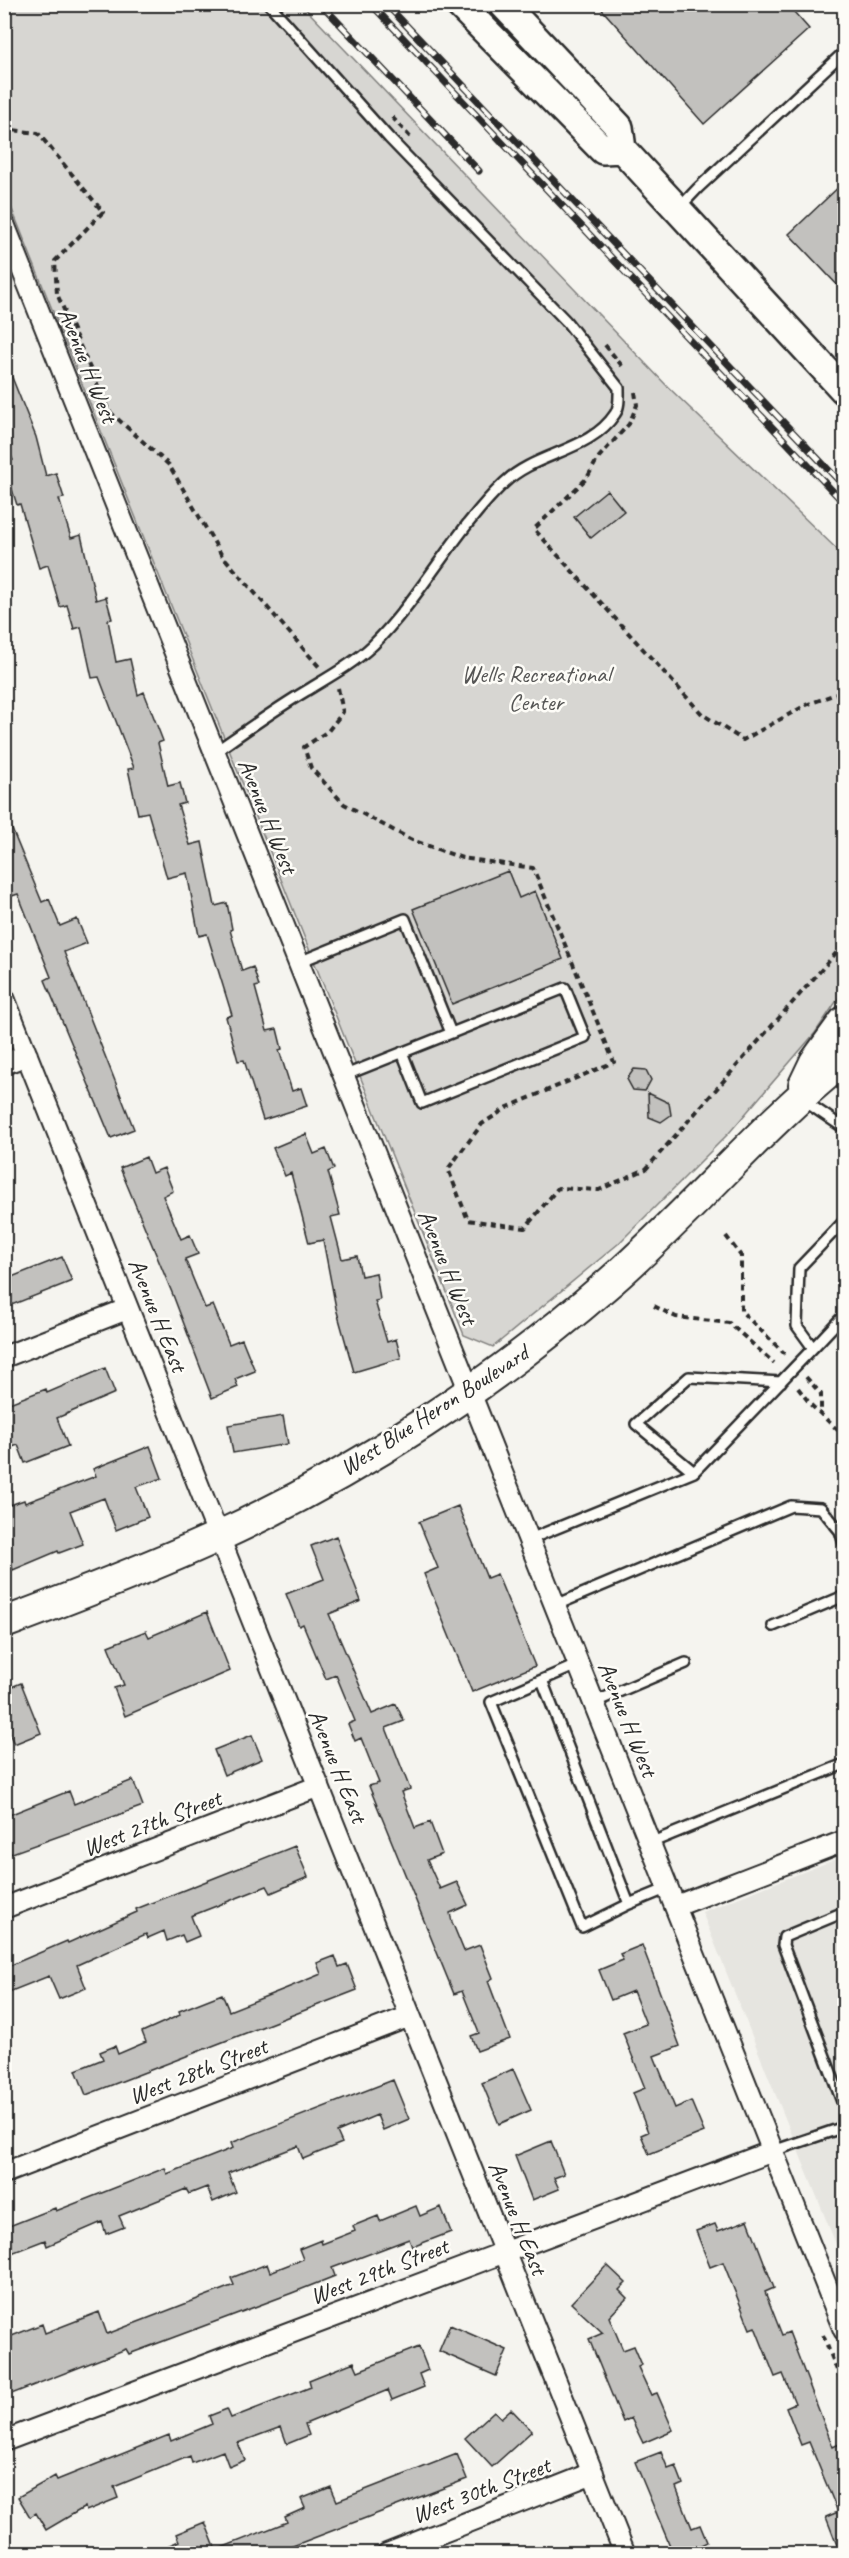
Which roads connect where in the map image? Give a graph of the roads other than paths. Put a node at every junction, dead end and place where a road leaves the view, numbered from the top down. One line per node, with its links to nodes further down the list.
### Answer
1 (269, 4): 9 (lane)
2 (459, 4): 5 (main road)
3 (503, 4): 5 (main road)
4 (844, 52): 6 (lane)
5 (622, 149): 6 (main road)
6 (677, 210): 8 (main road)
7 (4, 224): 9 (street, Avenue H West)
8 (844, 390)
9 (215, 752): 10 (street, Avenue H West)
10 (299, 962): 13 (lane); 18 (street, Avenue H West)
11 (4, 998): 15 (street, Avenue H East)
12 (844, 1022): 19 (main road, West Blue Heron Boulevard)
13 (451, 1033): 14 (lane); 14 (lane)
14 (402, 1052): 18 (lane)
15 (27, 1055): 17 (street); 22 (street, Avenue H East)
16 (844, 1060): 19 (main road, West Blue Heron Boulevard)
17 (4, 1064)
18 (343, 1076): 27 (street, Avenue H West)
19 (798, 1096): 20 (lane); 27 (main road, West Blue Heron Boulevard)
20 (844, 1128)
21 (844, 1221): 24 (lane)
22 (128, 1309): 25 (street); 29 (street, Avenue H East)
23 (844, 1315): 24 (lane)
24 (813, 1348): 26 (lane)
25 (4, 1357)
26 (781, 1382): 28 (lane); 28 (lane)
27 (470, 1391): 29 (main road, West Blue Heron Boulevard); 30 (street, Avenue H West)
28 (694, 1472): 30 (lane)
29 (219, 1536): 34 (main road, West Blue Heron Boulevard); 41 (street, Avenue H East)
30 (530, 1539): 33 (street, Avenue H West)
31 (844, 1544): 33 (lane)
32 (844, 1596): 35 (lane)
33 (556, 1605): 37 (street, Avenue H West)
34 (4, 1623)
35 (773, 1626)
36 (686, 1663): 39 (lane)
37 (579, 1664): 38 (lane); 39 (street, Avenue H West)
38 (542, 1680): 45 (lane); 45 (lane)
39 (595, 1702): 43 (street, Avenue H West)
40 (844, 1764): 43 (lane)
41 (319, 1786): 46 (street, West 27th Street); 48 (street, Avenue H East)
42 (844, 1841): 44 (street)
43 (650, 1843): 44 (street, Avenue H West)
44 (672, 1897): 45 (lane); 51 (street, Avenue H West)
45 (629, 1904)
46 (4, 1908)
47 (844, 1912): 49 (lane)
48 (410, 2016): 52 (street, West 28th Street); 53 (street, Avenue H East)
49 (844, 2107)
50 (844, 2127): 51 (lane)
51 (773, 2151): 53 (street, West 29th Street); 54 (street, Avenue H West)
52 (4, 2173)
53 (504, 2251): 55 (street, West 29th Street); 56 (street, Avenue H East)
54 (844, 2330)
55 (4, 2441)
56 (593, 2473): 57 (street, West 30th Street); 58 (street, Avenue H East)
57 (387, 2553)
58 (625, 2553)

